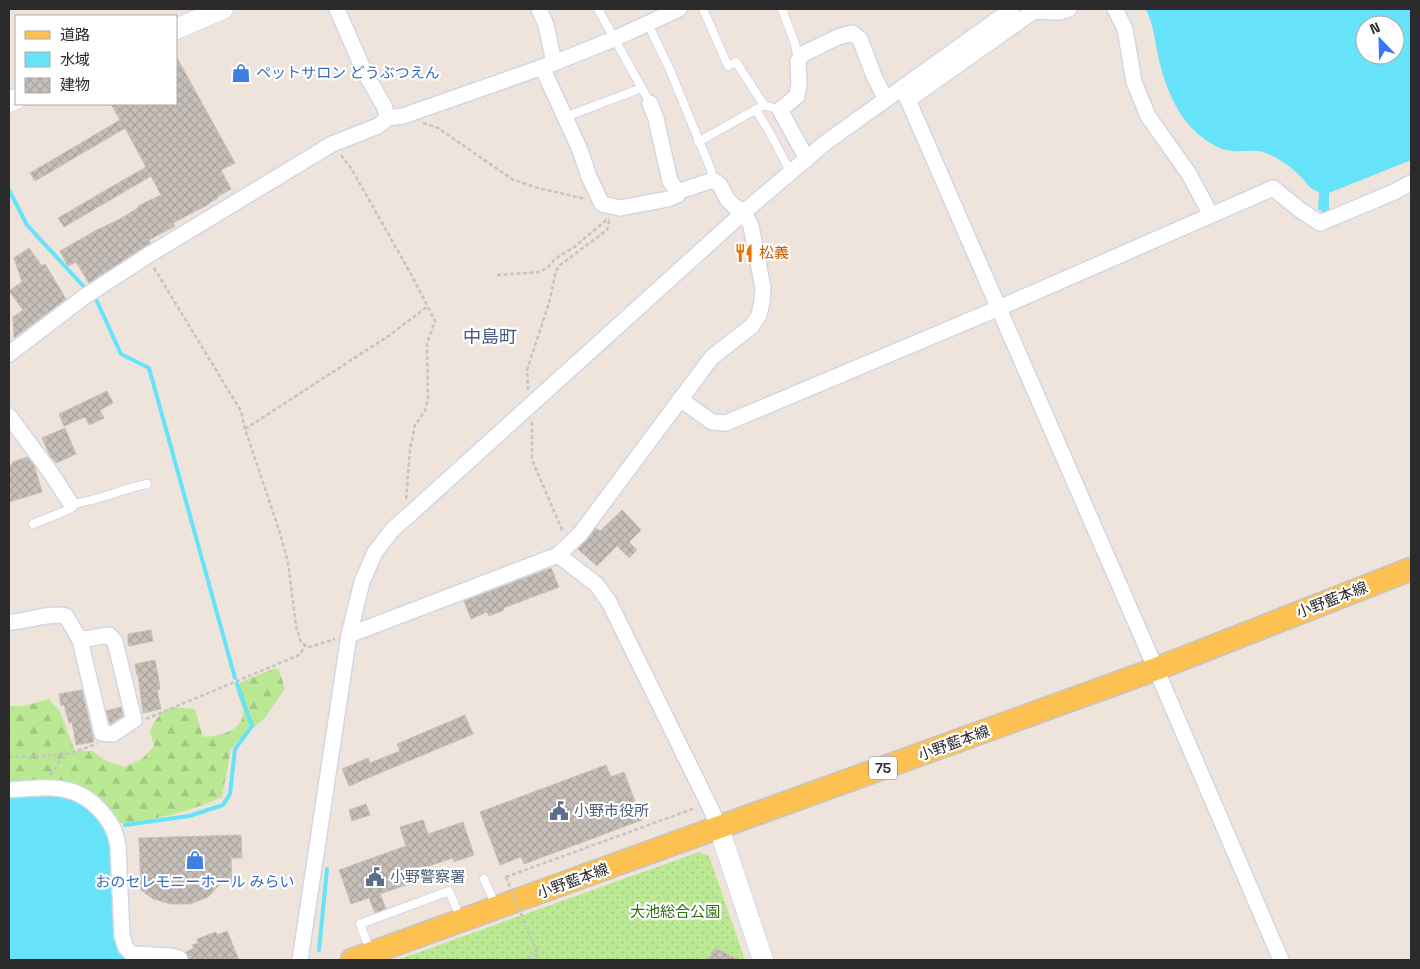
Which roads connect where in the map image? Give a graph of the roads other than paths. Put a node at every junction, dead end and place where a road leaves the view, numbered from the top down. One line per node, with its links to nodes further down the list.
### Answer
1 (223, 9): 14 (street)
2 (337, 9): 26 (street)
3 (539, 9): 17 (street)
4 (598, 9): 15 (lane)
5 (679, 9): 12 (street)
6 (703, 9): 22 (lane)
7 (782, 9): 16 (lane)
8 (1012, 9): 19 (street)
9 (1069, 9): 11 (street)
10 (1115, 9): 34 (street)
11 (1033, 10): 19 (street)
12 (662, 12): 13 (street)
13 (648, 24): 15 (street); 27 (lane)
14 (178, 28)
15 (614, 40): 17 (street); 18 (lane)
16 (798, 61): 20 (street); 24 (street)
17 (548, 65): 25 (street); 26 (street)
18 (642, 88): 21 (lane); 25 (lane)
19 (905, 94): 20 (street); 35 (street)
20 (886, 100): 28 (street)
21 (650, 103): 32 (street)
22 (764, 105): 23 (lane); 24 (lane)
23 (756, 110): 27 (lane); 29 (lane)
24 (780, 110): 28 (street)
25 (565, 117): 32 (street)
26 (388, 118): 36 (street)
27 (698, 142): 30 (lane)
28 (807, 159): 29 (street)
29 (791, 173): 33 (street)
30 (712, 180): 32 (street); 33 (street)
31 (1411, 183): 34 (street)
32 (677, 192)
33 (744, 212): 37 (street); 45 (street)
34 (1211, 216): 35 (street)
35 (999, 308): 37 (street); 47 (street)
36 (9, 354)
37 (680, 399): 42 (street)
38 (9, 416): 40 (street)
39 (147, 484): 40 (lane)
40 (71, 504): 41 (lane)
41 (33, 524)
42 (564, 550): 45 (street); 49 (street)
43 (1411, 569): 47 (main road, 小野藍本線 / 75)
44 (9, 622): 46 (street)
45 (349, 635): 55 (street)
46 (80, 640): 46 (street)
47 (1156, 669): 49 (main road, 小野藍本線 / 75); 57 (street)
48 (9, 790): 54 (street)
49 (719, 828): 51 (main road, 小野藍本線 / 75); 56 (street)
50 (484, 879): 51 (lane)
51 (496, 908): 52 (main road, 小野藍本線 / 75)
52 (462, 921): 53 (main road, 小野藍本線 / 75); 53 (lane)
53 (362, 957)
54 (180, 960)
55 (300, 960)
56 (763, 960)
57 (1281, 960)

